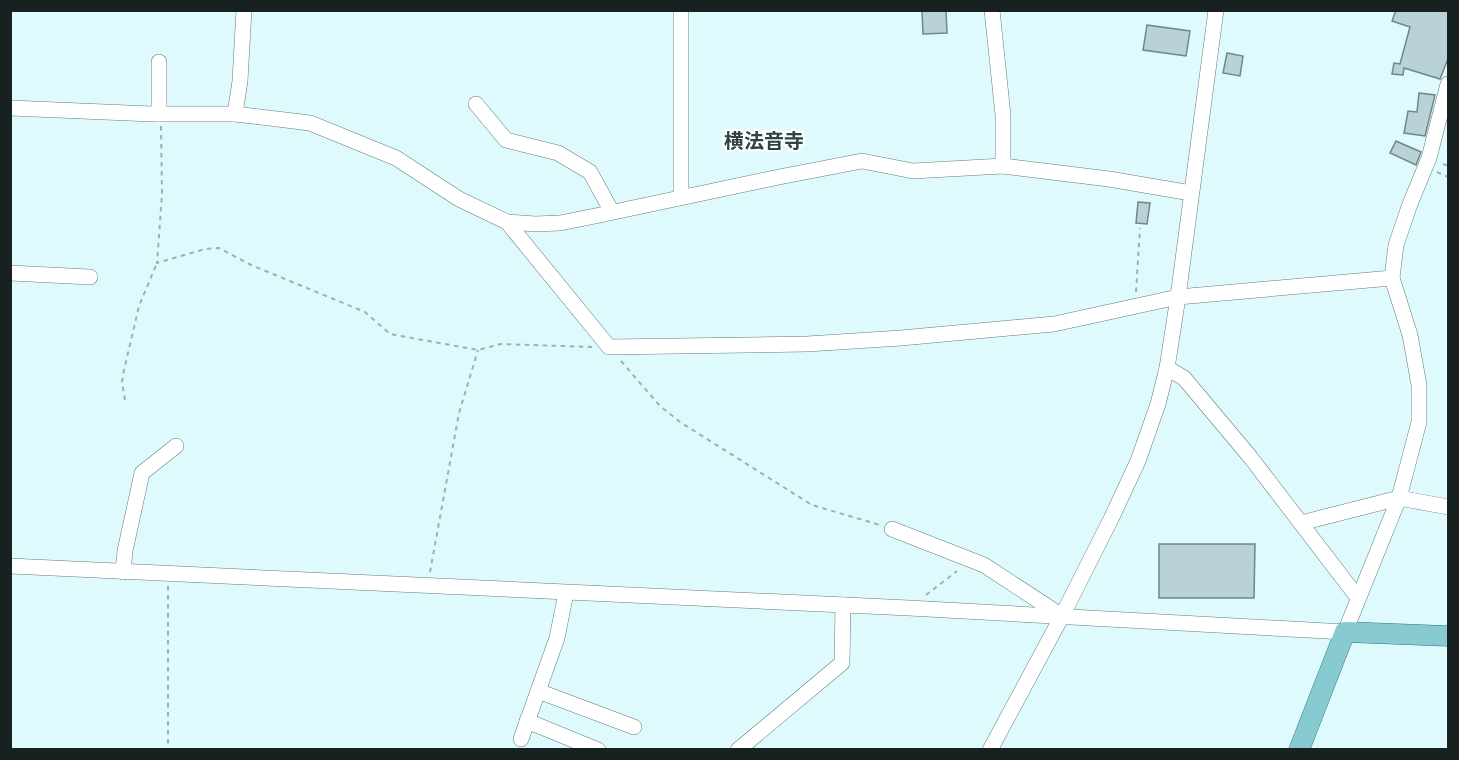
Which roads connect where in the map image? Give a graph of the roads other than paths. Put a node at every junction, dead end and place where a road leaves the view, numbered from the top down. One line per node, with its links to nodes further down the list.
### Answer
1 (244, 10): 10 (street)
2 (681, 10): 13 (street)
3 (993, 10): 11 (street)
4 (1216, 10): 12 (street)
5 (159, 62): 9 (street)
6 (1449, 84): 18 (street)
7 (476, 104): 14 (street)
8 (10, 108): 9 (street)
9 (159, 114): 10 (street)
10 (235, 114): 15 (street)
11 (1004, 166): 12 (street); 13 (street)
12 (1191, 193): 19 (street)
13 (681, 197): 14 (street)
14 (612, 213): 15 (street)
15 (507, 222): 19 (street)
16 (10, 273): 17 (street)
17 (90, 277)
18 (1392, 279): 19 (street); 22 (street)
19 (1178, 297): 20 (street)
20 (1167, 368): 24 (street); 31 (street)
21 (176, 446): 27 (street)
22 (1399, 498): 23 (street); 24 (street); 29 (street)
23 (1449, 507)
24 (1301, 523): 29 (street)
25 (892, 529): 31 (street)
26 (10, 566): 27 (street)
27 (123, 572): 28 (street)
28 (566, 593): 30 (street); 34 (street)
29 (1358, 598): 32 (street)
30 (843, 605): 31 (street); 39 (street)
31 (1062, 616): 32 (street); 40 (street)
32 (1345, 632): 33 (main road); 41 (main road)
33 (1449, 636)
34 (538, 691): 35 (street); 36 (street)
35 (527, 721): 37 (street); 38 (street)
36 (634, 727)
37 (521, 739)
38 (598, 750)
39 (738, 750)
40 (990, 750)
41 (1299, 750)

